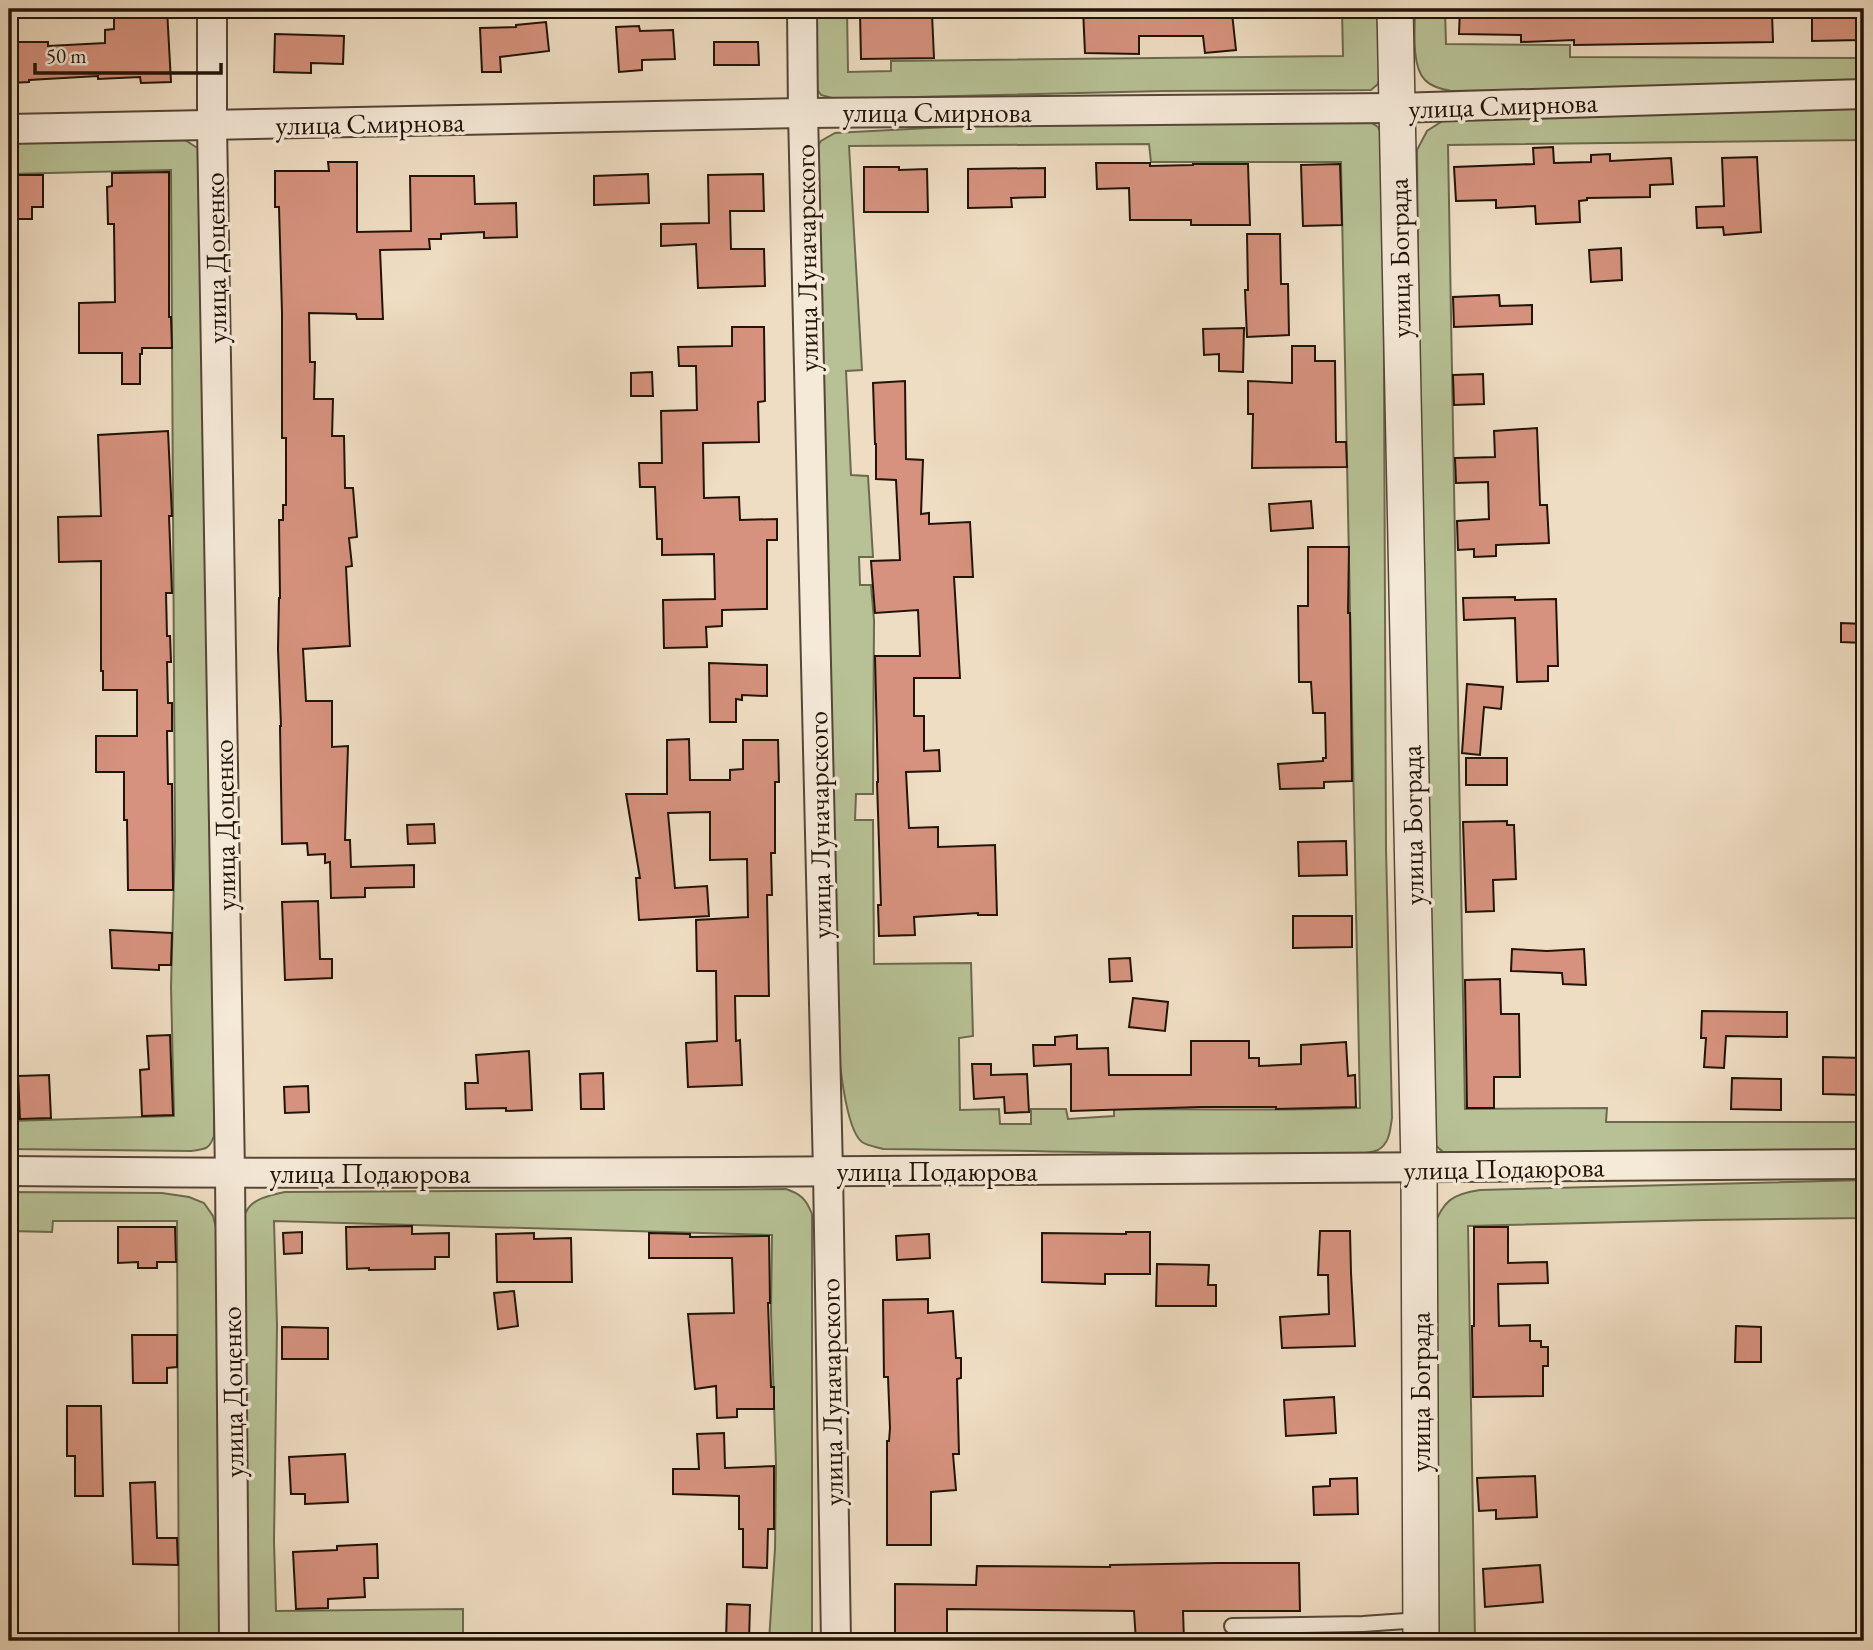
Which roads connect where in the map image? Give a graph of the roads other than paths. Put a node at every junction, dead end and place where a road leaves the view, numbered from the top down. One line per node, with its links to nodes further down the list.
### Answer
1 (212, 9): 7 (street, улица Доценко)
2 (802, 9): 6 (street, улица Луначарского)
3 (1395, 9): 5 (street, улица Бограда)
4 (1864, 94): 5 (street, улица Смирнова)
5 (1396, 108): 6 (street, улица Смирнова); 10 (street, улица Бограда)
6 (803, 113): 7 (street, улица Смирнова); 12 (street, улица Луначарского)
7 (212, 126): 8 (street, улица Смирнова); 13 (street, улица Доценко)
8 (9, 129)
9 (1864, 1164): 10 (street, улица Подаюрова)
10 (1419, 1169): 12 (street, улица Подаюрова); 15 (street, улица Бограда)
11 (9, 1171): 13 (street, улица Подаюрова)
12 (828, 1172): 13 (street, улица Подаюрова); 17 (street, улица Луначарского)
13 (230, 1173): 16 (street, улица Доценко)
14 (1231, 1626): 15 (lane)
15 (1420, 1631)
16 (234, 1641)
17 (836, 1641)

